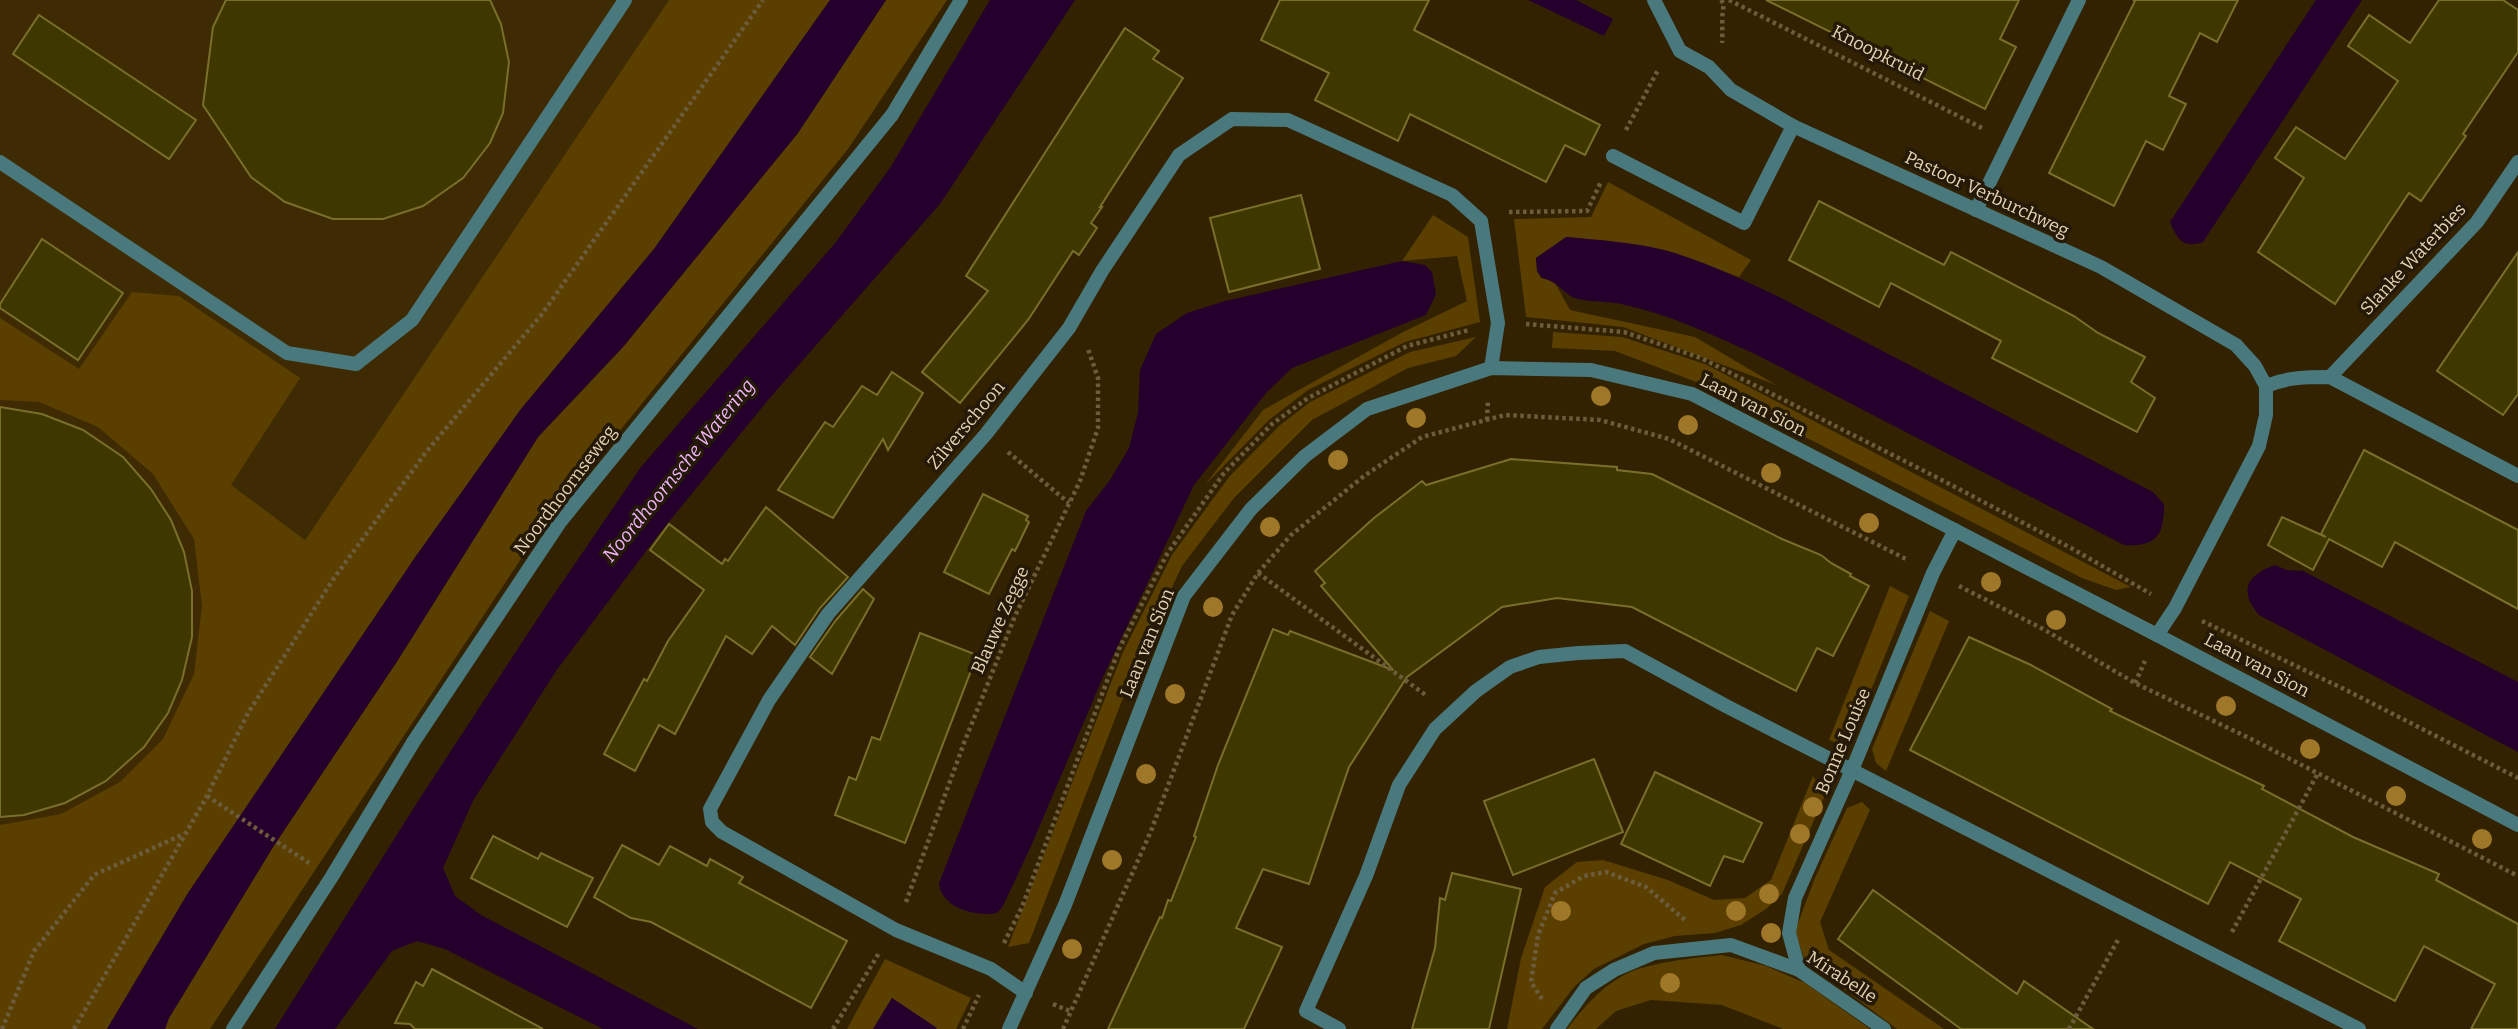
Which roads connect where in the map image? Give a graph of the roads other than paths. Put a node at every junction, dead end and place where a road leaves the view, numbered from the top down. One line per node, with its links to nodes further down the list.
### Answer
1 (625, 0): 7 (street)
2 (961, 0): 21 (street, Noordhoornseweg)
3 (1654, 0): 5 (street, Pastoor Verburchweg)
4 (2080, 0): 9 (street)
5 (1793, 126): 6 (street); 9 (street, Pastoor Verburchweg)
6 (1613, 156)
7 (0, 162)
8 (2518, 162): 11 (street, Slanke Waterbies)
9 (1976, 210): 12 (street, Pastoor Verburchweg)
10 (1491, 368): 14 (street, Laan van Sion); 19 (street, Laan van Sion); 19 (street, Zilverschoon)
11 (2330, 377): 12 (street); 13 (street)
12 (2266, 386): 15 (street)
13 (2518, 476)
14 (1955, 530): 15 (street, Laan van Sion); 16 (street, Bonne Louise)
15 (2157, 635): 17 (street, Laan van Sion)
16 (1852, 771): 18 (street, Bonne Louise); 23 (street); 25 (street)
17 (2518, 825)
18 (1799, 970): 20 (street, Mirabelle); 24 (street, Mirabelle)
19 (1026, 993): 22 (street, Laan van Sion)
20 (1558, 1028)
21 (233, 1029)
22 (1009, 1029)
23 (1339, 1029)
24 (1884, 1029)
25 (2359, 1029)

